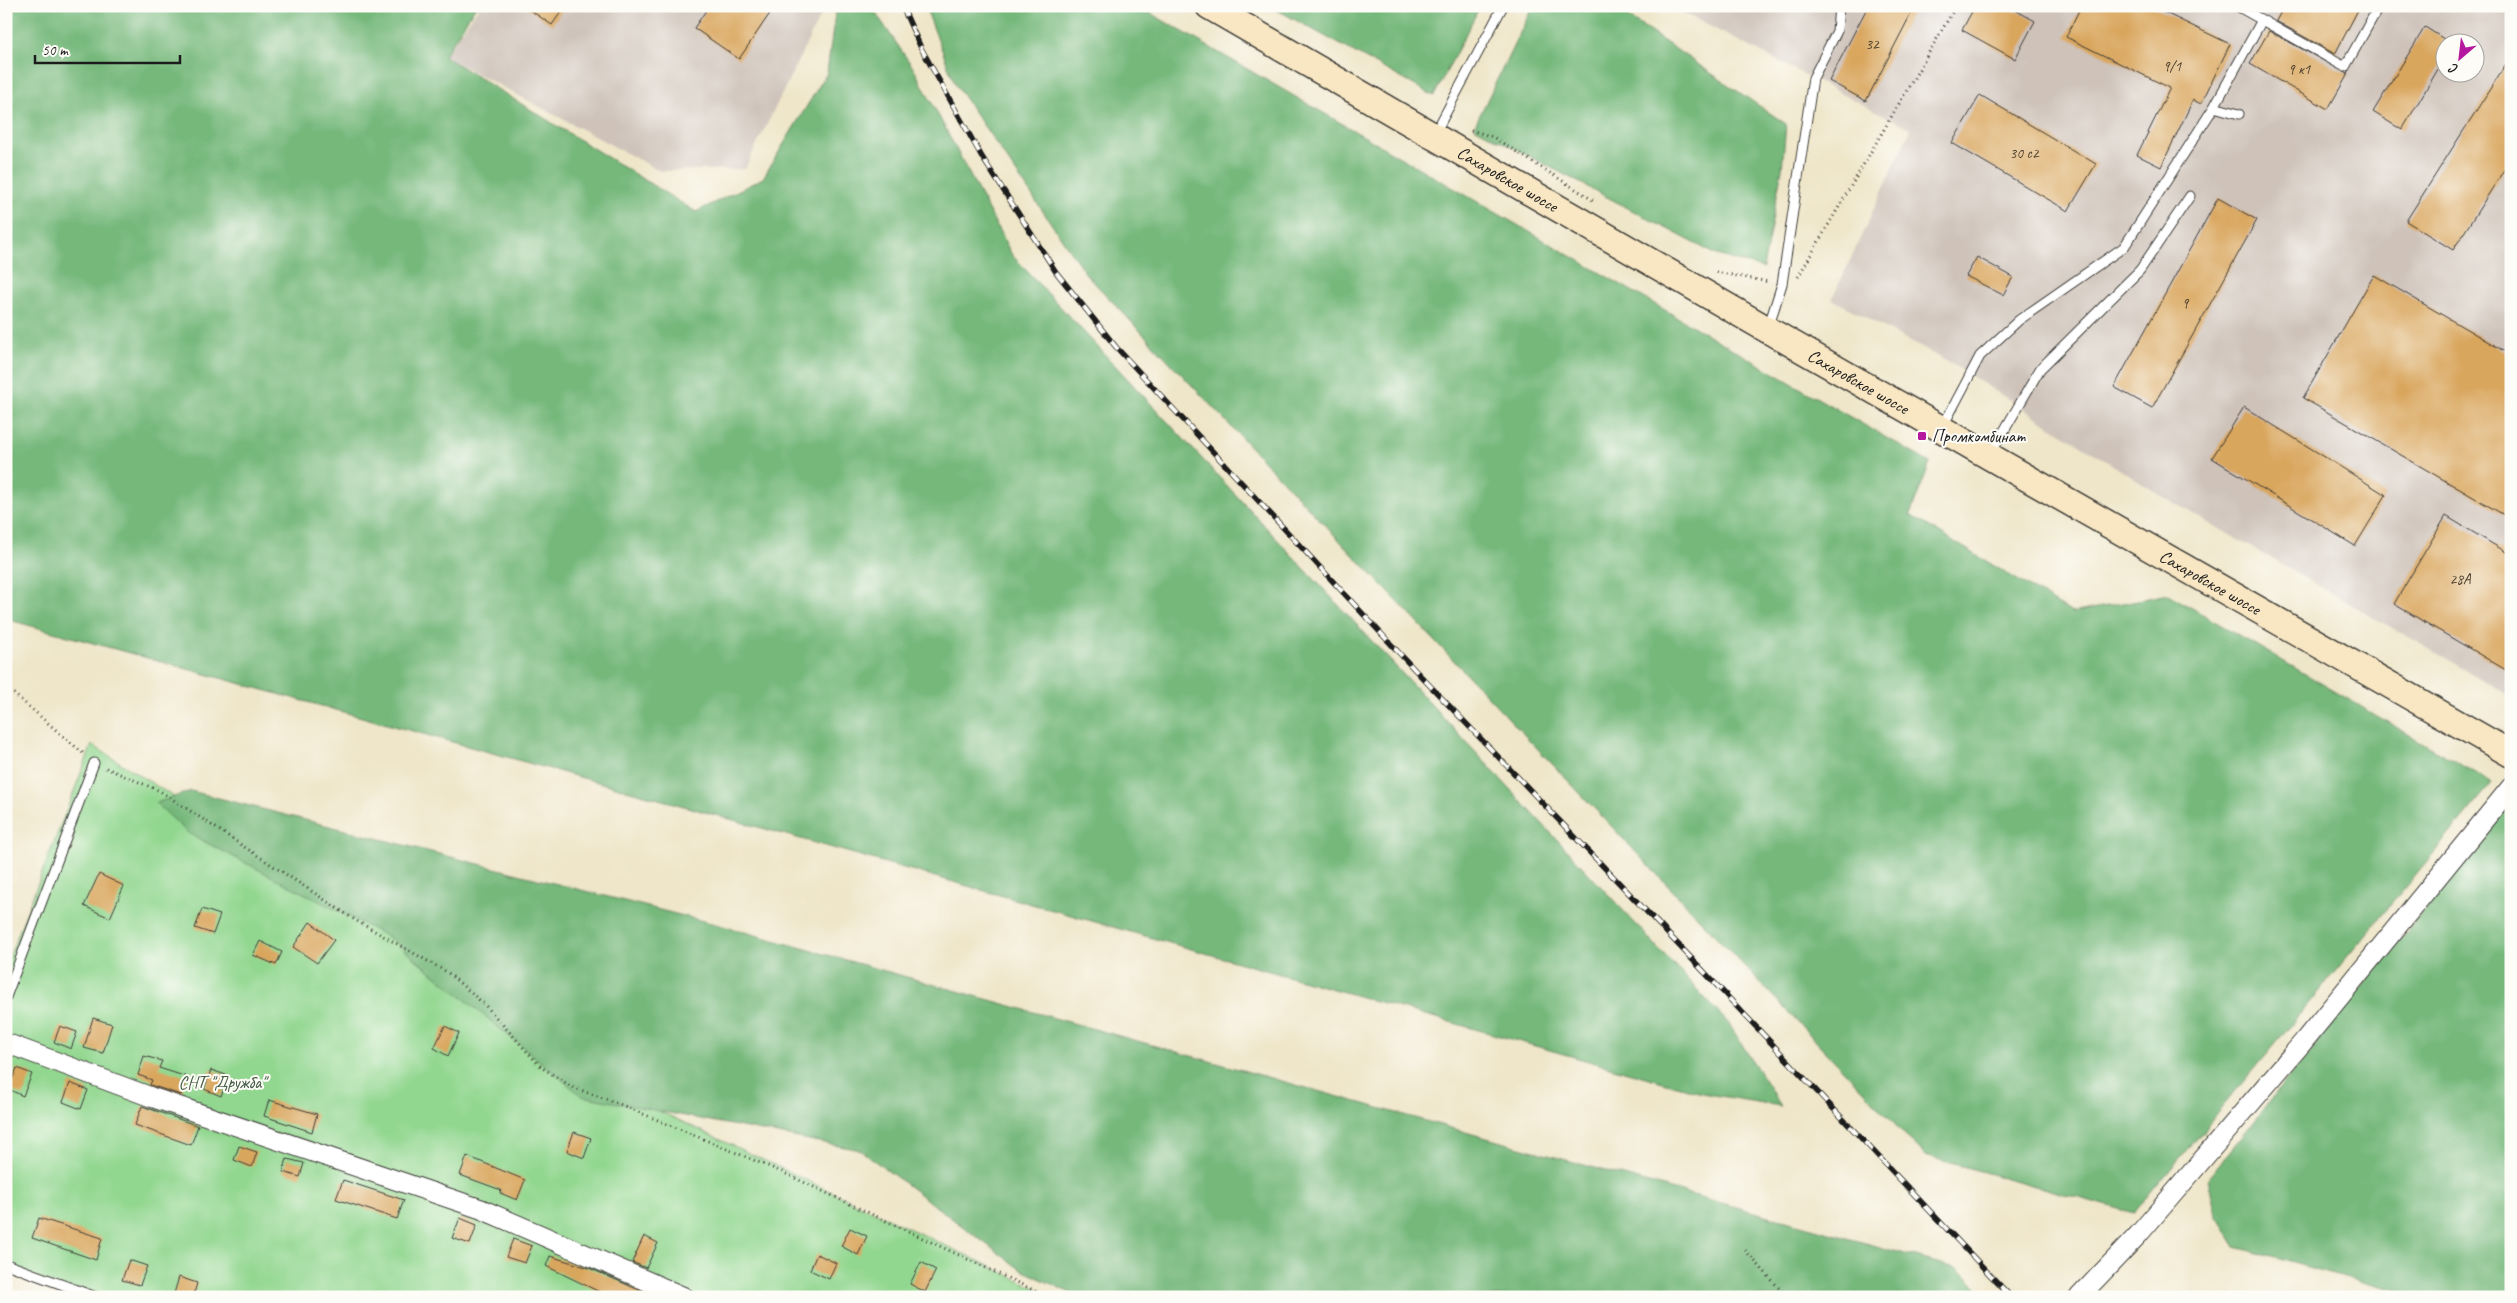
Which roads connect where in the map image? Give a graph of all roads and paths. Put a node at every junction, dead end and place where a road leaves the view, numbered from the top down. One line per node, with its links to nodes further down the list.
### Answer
1 (1209, 6): 10 (main road, Сахаровское шоссе)
2 (1503, 6): 10 (lane)
3 (1839, 6): 15 (lane)
4 (1956, 6): 14 (path)
5 (2236, 6): 7 (lane)
6 (2379, 6): 7 (lane)
7 (2262, 20): 8 (lane)
8 (2214, 108): 9 (lane); 17 (lane)
9 (2239, 114)
10 (1438, 129): 12 (path); 16 (main road, Сахаровское шоссе)
11 (2190, 196): 18 (lane)
12 (1594, 201)
13 (1712, 270): 15 (path)
14 (1797, 278)
15 (1782, 284): 16 (lane)
16 (1768, 330): 17 (main road, Сахаровское шоссе)
17 (1942, 428): 18 (main road, Сахаровское шоссе)
18 (1990, 456): 20 (main road, Сахаровское шоссе)
19 (6, 687): 21 (path)
20 (2511, 754)
21 (94, 762): 23 (lane); 29 (path)
22 (2511, 787): 31 (street)
23 (6, 997)
24 (6, 1043): 28 (street)
25 (1745, 1250): 30 (path)
26 (6, 1264): 27 (lane)
27 (96, 1297)
28 (684, 1297)
29 (1048, 1297)
30 (1787, 1297)
31 (2079, 1297)

